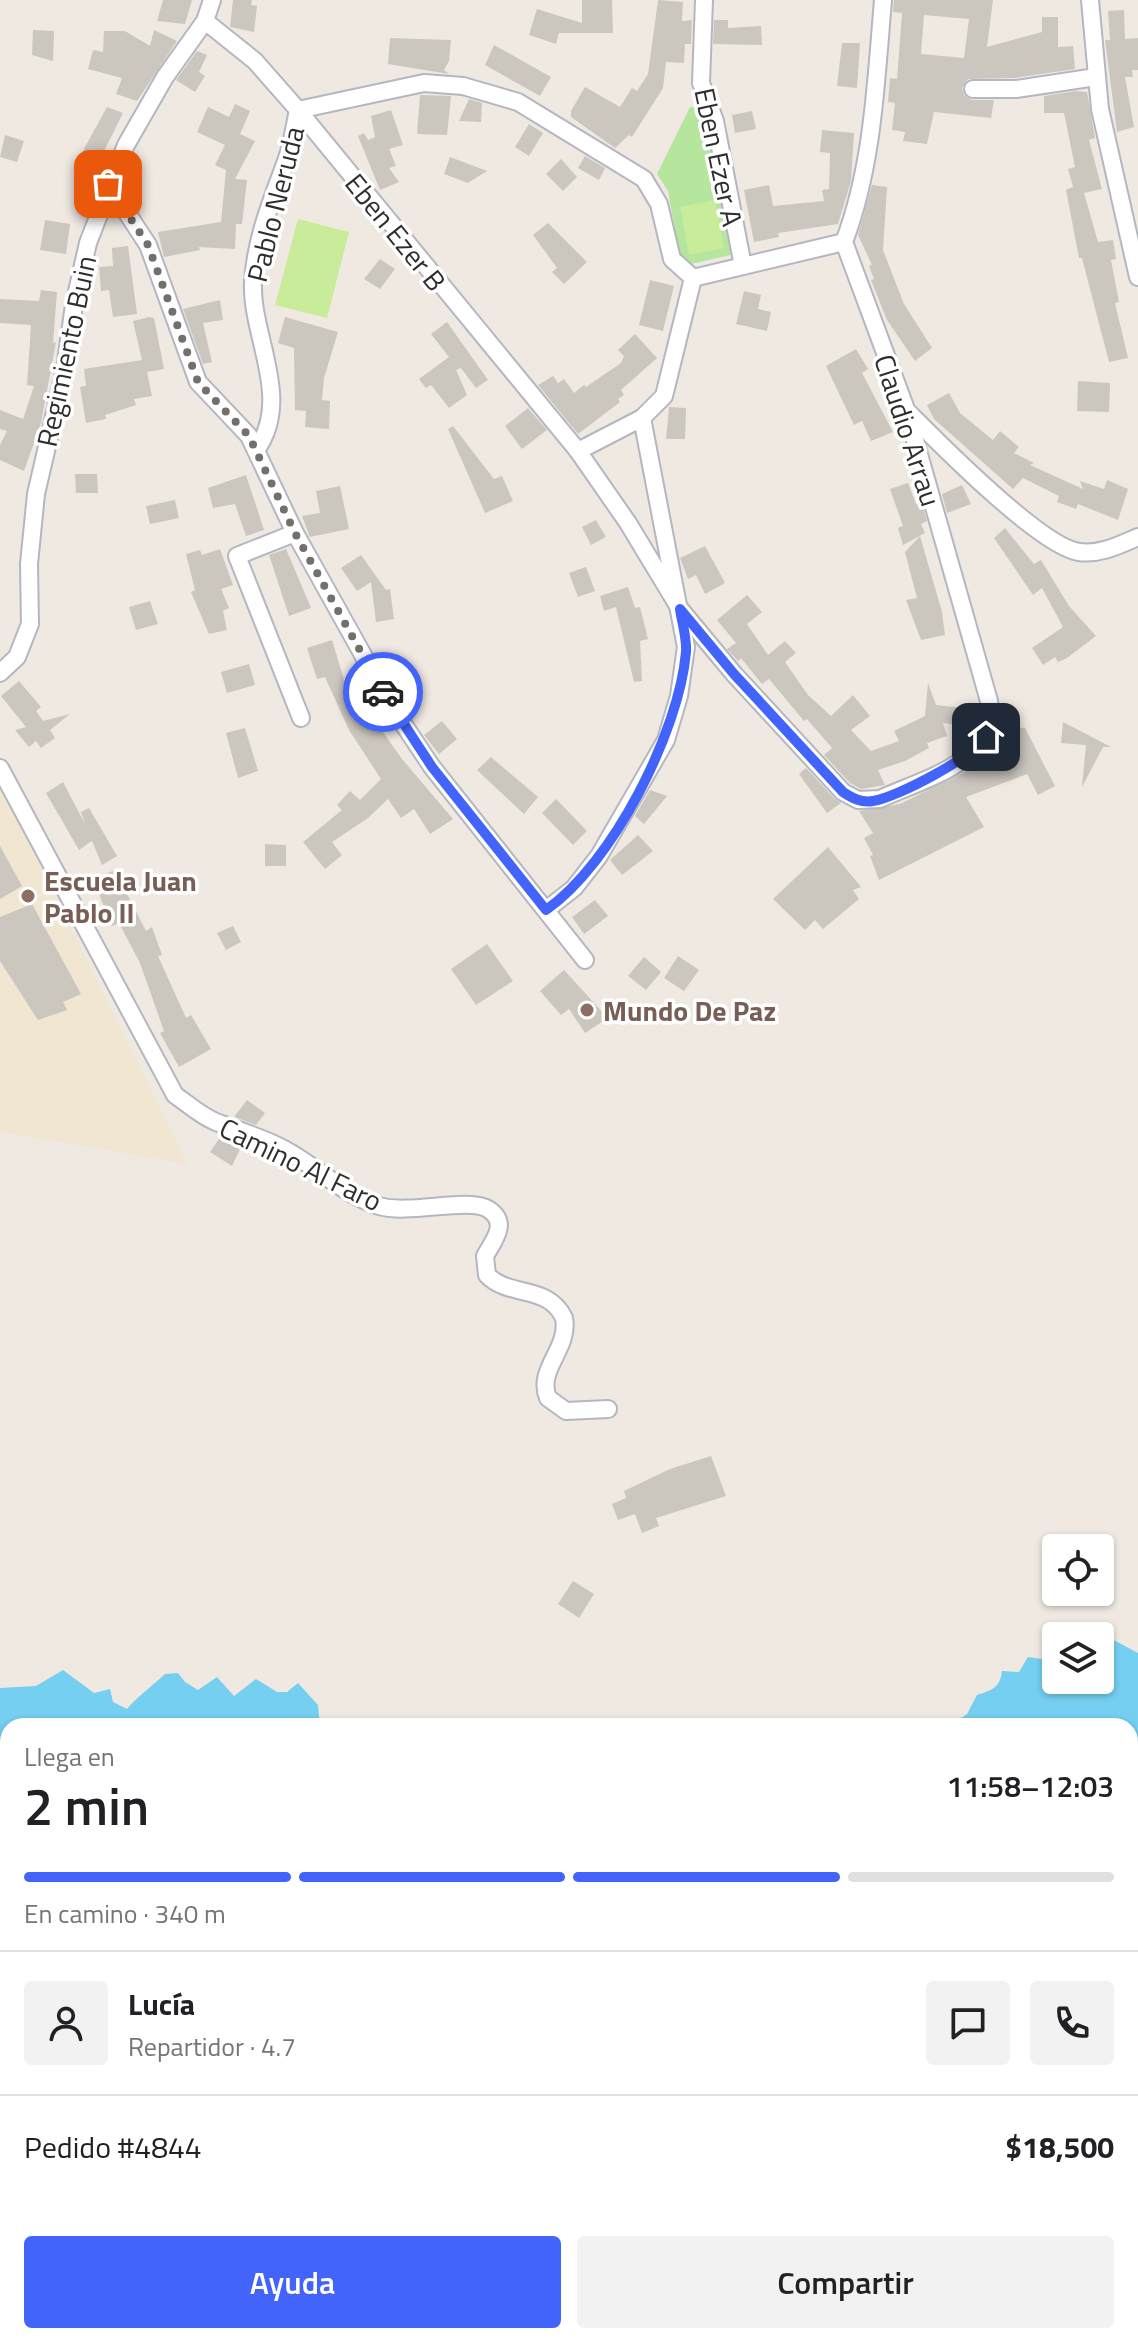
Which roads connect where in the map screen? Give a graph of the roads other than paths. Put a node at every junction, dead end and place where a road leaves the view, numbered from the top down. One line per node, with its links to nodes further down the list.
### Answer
1 (212, 0): 5 (street, Regimiento Buin)
2 (704, 0): 11 (street, Eben Ezer A)
3 (883, 0): 10 (street)
4 (1090, 0): 6 (street)
5 (205, 21): 8 (street, Eben Ezer B); 9 (street, Regimiento Buin)
6 (1096, 77): 7 (street); 12 (street)
7 (973, 89)
8 (298, 110): 13 (street); 16 (street, Pablo Neruda); 17 (street, Eben Ezer B)
9 (108, 184): 16 (street); 21 (street, Regimiento Buin)
10 (844, 242): 11 (street, Eben Ezer A); 14 (street, Claudio Arrau)
11 (743, 266): 13 (street, Eben Ezer A)
12 (1138, 277)
13 (693, 278): 15 (street)
14 (907, 412): 19 (street); 24 (street, Claudio Arrau)
15 (642, 418): 17 (street); 20 (street, Eben Ezer B)
16 (256, 450): 18 (street)
17 (578, 451): 20 (street, Eben Ezer B)
18 (295, 533): 22 (street); 25 (street)
19 (1138, 537)
20 (680, 609): 24 (street, Eben Ezer B); 25 (street, Eben Ezer B)
21 (0, 673)
22 (301, 718)
23 (0, 768): 27 (street, Camino Al Faro)
24 (880, 799)
25 (546, 910): 26 (street)
26 (585, 960)
27 (608, 1409)

